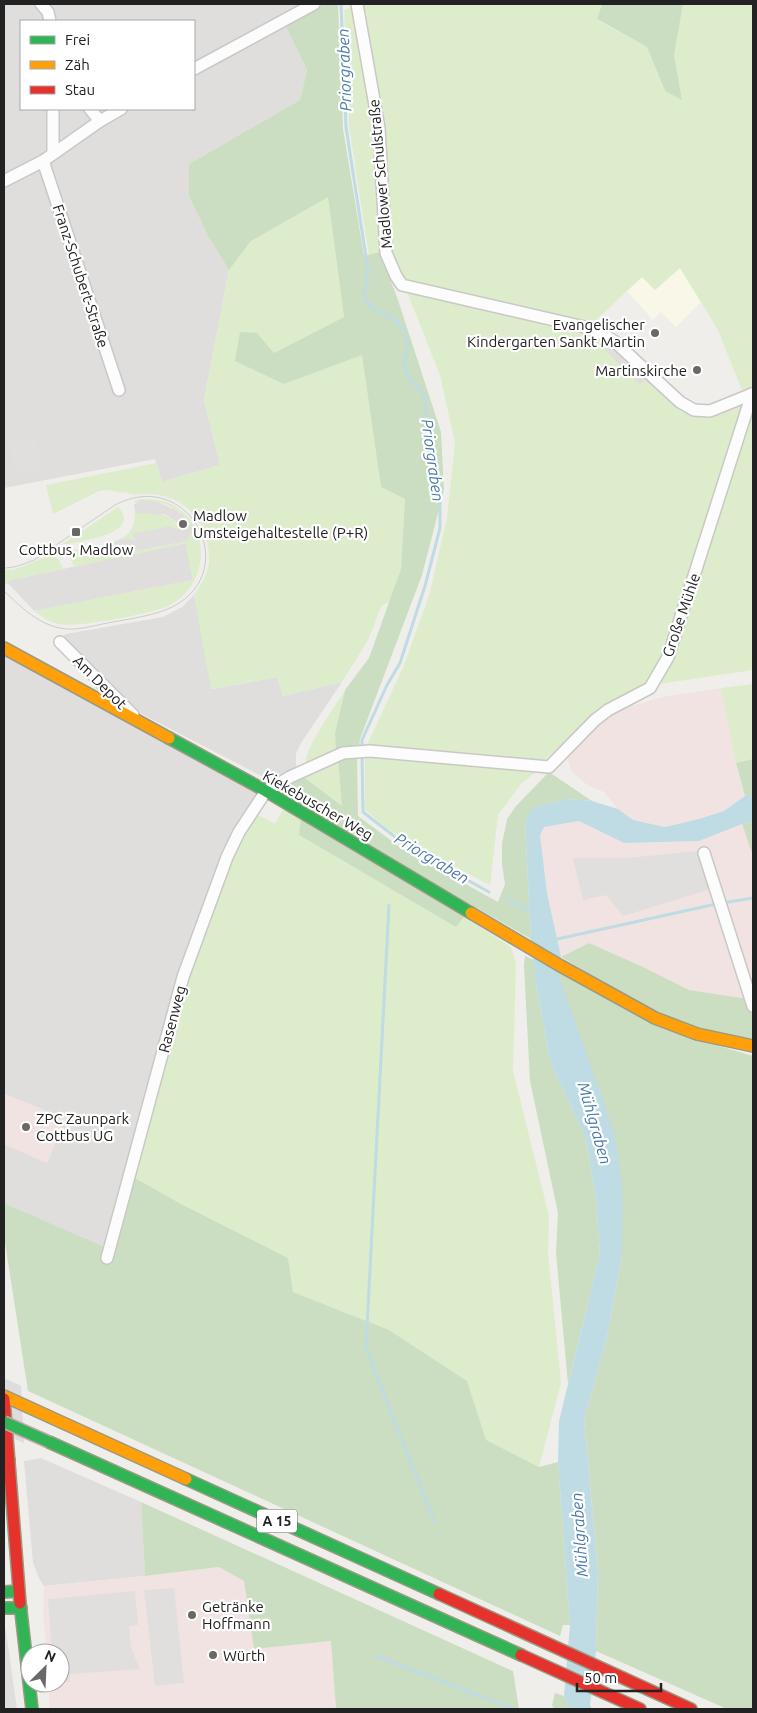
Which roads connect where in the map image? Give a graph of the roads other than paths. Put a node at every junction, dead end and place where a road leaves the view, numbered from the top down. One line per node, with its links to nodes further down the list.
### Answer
1 (41, 4): 4 (street)
2 (314, 4): 5 (street)
3 (357, 4): 14 (street, Madlower Schulstraße)
4 (50, 20)
5 (195, 68)
6 (53, 110): 10 (street)
7 (91, 110): 9 (street)
8 (119, 110): 9 (street)
9 (100, 121): 10 (street)
10 (53, 153): 11 (street)
11 (43, 161): 12 (street); 13 (street, Franz-Schubert-Straße)
12 (4, 180)
13 (119, 390)
14 (752, 394): 18 (street, Große Mühle)
15 (60, 642): 17 (street, Am Depot)
16 (4, 648): 17 (main road, Kiekebuscher Weg)
17 (140, 722): 18 (main road, Kiekebuscher Weg)
18 (266, 791): 21 (main road, Kiekebuscher Weg); 22 (street, Rasenweg)
19 (704, 853): 20 (street)
20 (753, 1006)
21 (753, 1046)
22 (108, 1258)
23 (4, 1398): 25 (main road); 32 (main road, A 15)
24 (4, 1422): 31 (main road, A 15, bridge)
25 (6, 1464): 26 (main road)
26 (19, 1591): 27 (main road); 29 (main road)
27 (4, 1592)
28 (4, 1608): 29 (main road)
29 (21, 1608): 30 (main road)
30 (32, 1709)
31 (640, 1709)
32 (691, 1709)

